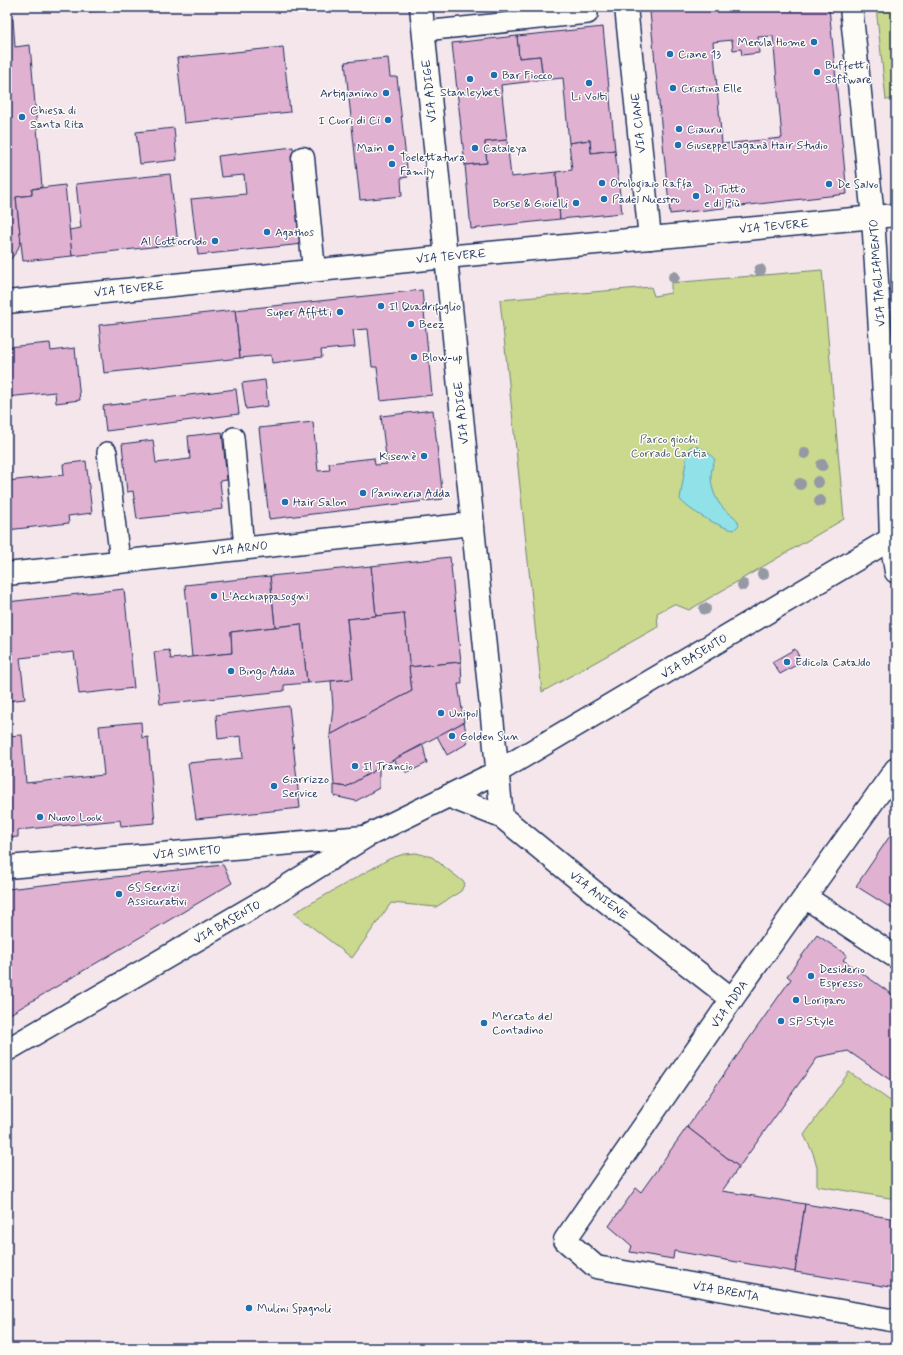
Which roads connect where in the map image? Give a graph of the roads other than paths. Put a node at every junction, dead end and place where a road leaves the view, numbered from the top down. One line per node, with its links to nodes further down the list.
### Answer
1 (421, 7): 5 (street, VIA ADIGE)
2 (626, 7): 9 (street, VIA CIANE)
3 (850, 7): 8 (street, VIA TAGLIAMENTO)
4 (588, 14): 5 (lane)
5 (424, 31): 10 (street, VIA ADIGE)
6 (303, 158): 11 (street)
7 (896, 215): 8 (street, VIA TEVERE)
8 (873, 217): 9 (street, VIA TEVERE); 16 (street, VIA TAGLIAMENTO)
9 (650, 238): 10 (street, VIA TEVERE)
10 (446, 257): 11 (street, VIA TEVERE); 15 (street, VIA ADIGE)
11 (314, 270): 12 (street, VIA TEVERE)
12 (7, 302)
13 (234, 437): 17 (lane)
14 (107, 452): 18 (lane)
15 (472, 524): 17 (street, VIA ARNO); 22 (street, VIA ADIGE)
16 (894, 538): 19 (street, VIA TAGLIAMENTO); 22 (street, VIA BASENTO)
17 (244, 548): 18 (street, VIA ARNO)
18 (120, 562): 20 (street, VIA ARNO)
19 (896, 572)
20 (7, 574)
21 (896, 769): 27 (street, VIA ADDA)
22 (497, 772): 23 (street, VIA BASENTO); 24 (street)
23 (448, 796): 24 (street, VIA ANIENE); 25 (street, VIA BASENTO)
24 (502, 817): 29 (street, VIA ANIENE)
25 (367, 836): 26 (street, VIA SIMETO); 30 (street, VIA BASENTO)
26 (7, 867)
27 (805, 897): 28 (street); 29 (street, VIA ADDA)
28 (896, 957)
29 (732, 999): 31 (street, VIA ADDA)
30 (7, 1050)
31 (565, 1240): 32 (street, VIA BRENTA)
32 (896, 1321)

